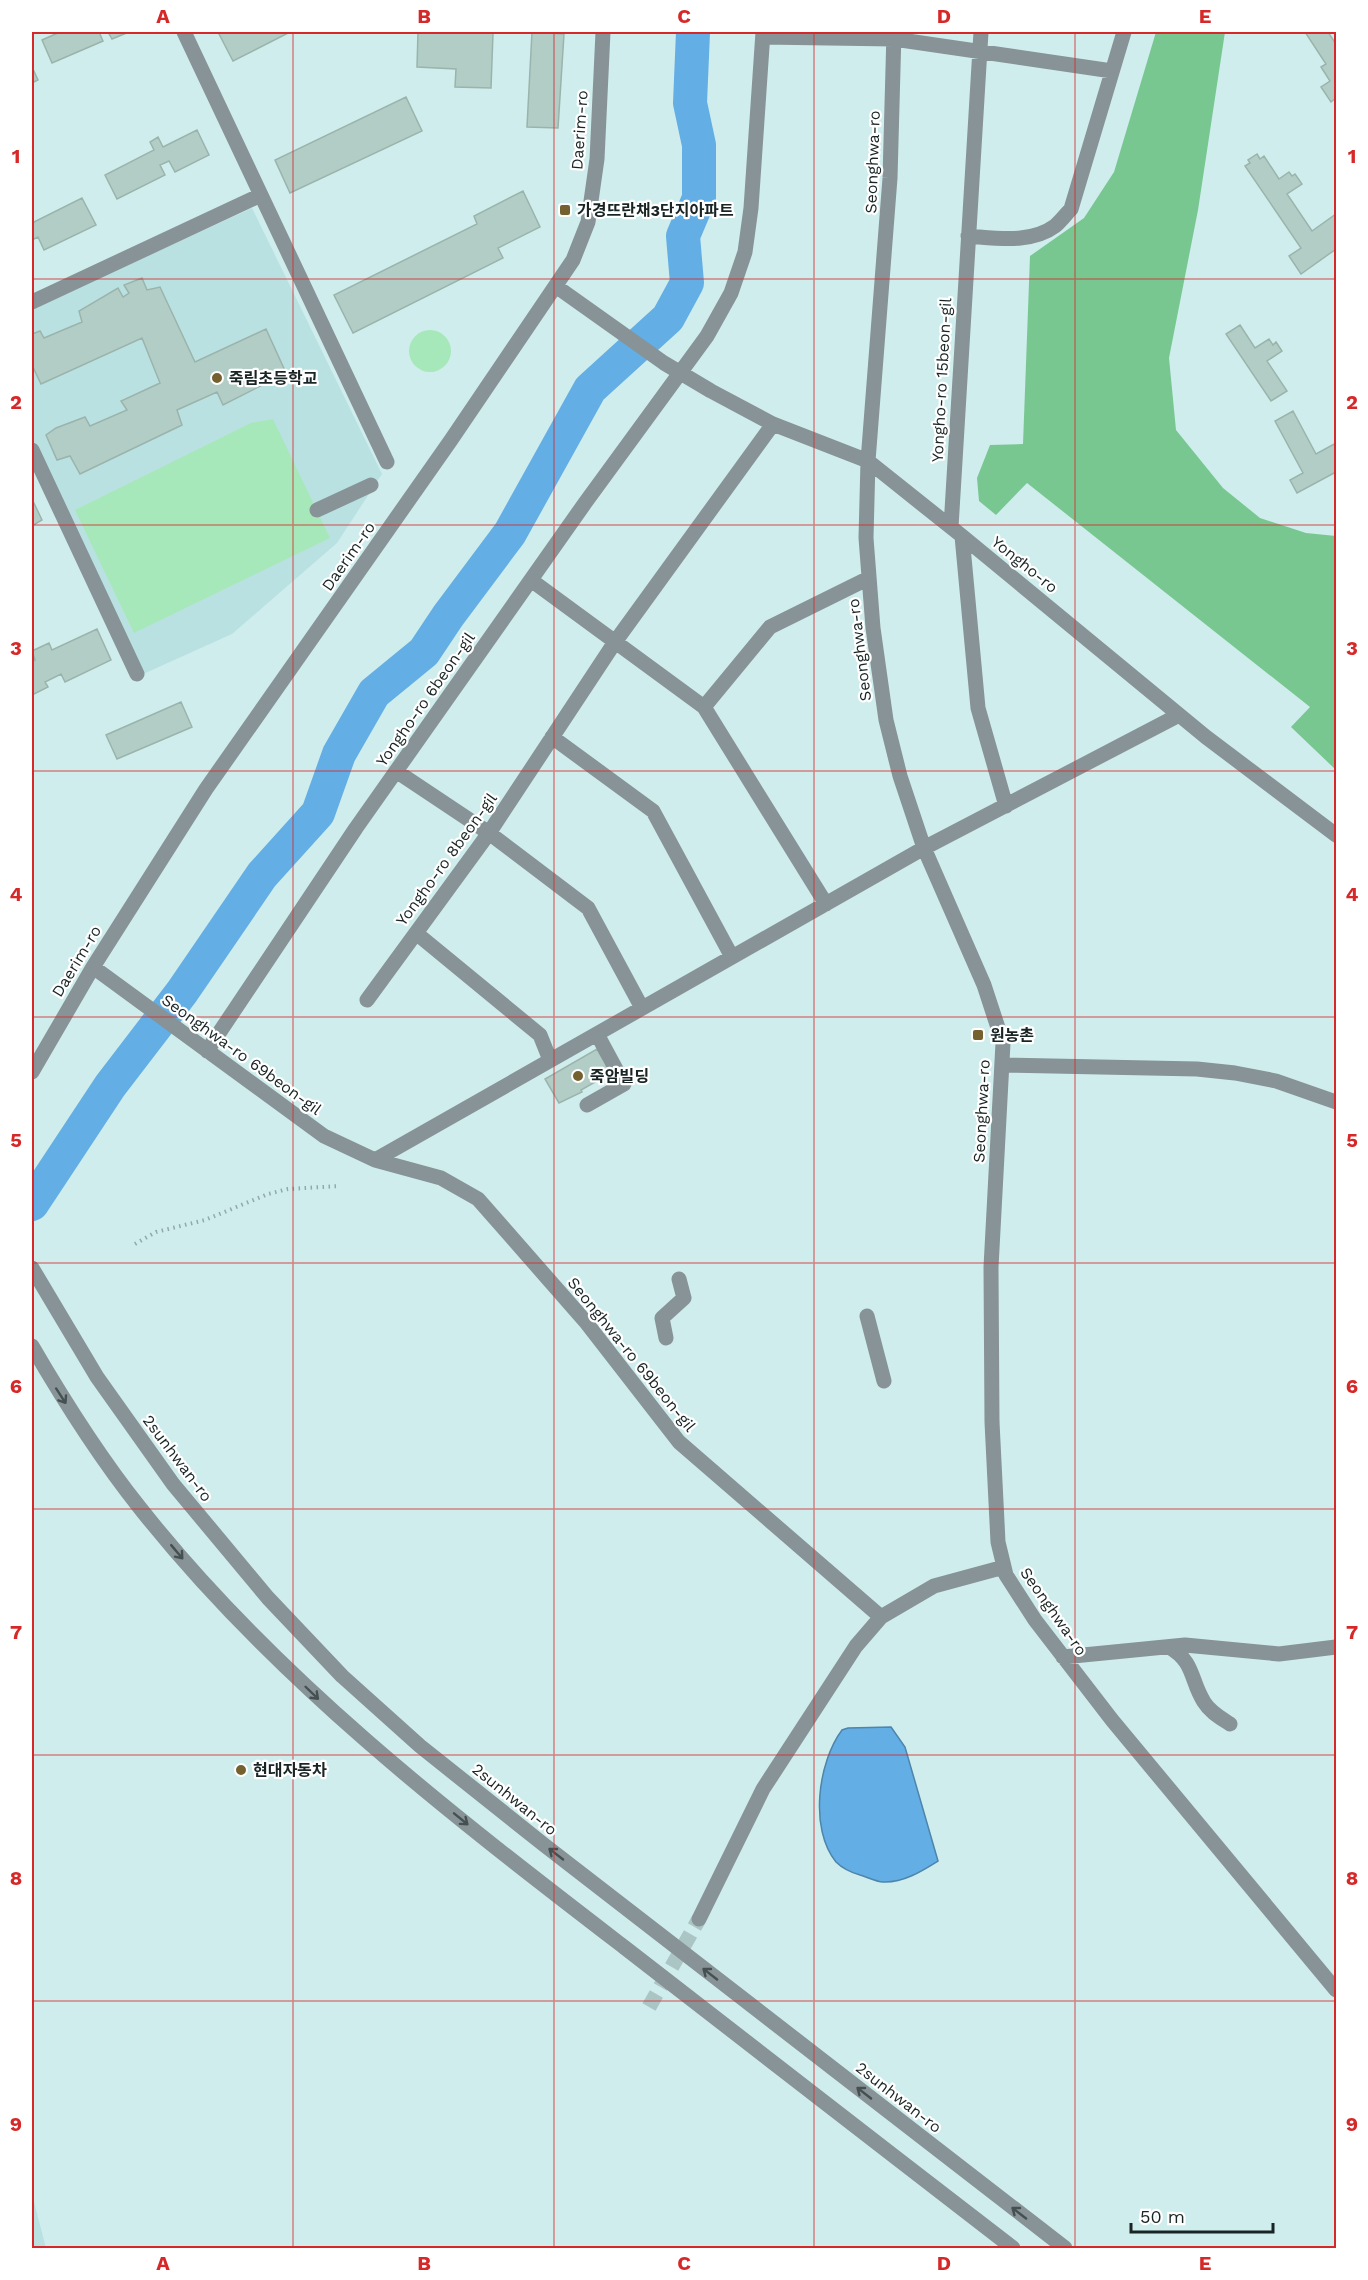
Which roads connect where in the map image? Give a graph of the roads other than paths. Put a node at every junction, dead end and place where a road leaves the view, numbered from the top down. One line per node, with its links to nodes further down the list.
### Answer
1 (184, 32): 9 (street)
2 (603, 32): 11 (street, Daerim-ro)
3 (981, 32): 7 (street, Yongho-ro 15beon-gil)
4 (1124, 32): 8 (street)
5 (763, 34): 6 (street); 13 (street, Yongho-ro 6beon-gil)
6 (894, 35): 7 (street); 16 (street, Seonghwa-ro)
7 (979, 52): 8 (street); 10 (street, Yongho-ro 15beon-gil)
8 (1112, 71): 10 (street)
9 (261, 195): 12 (street); 17 (street)
10 (968, 236): 20 (street, Yongho-ro 15beon-gil)
11 (556, 287): 13 (street, Yongho-ro); 36 (street, Daerim-ro)
12 (32, 302)
13 (680, 373): 14 (street, Yongho-ro); 28 (street, Yongho-ro 6beon-gil)
14 (773, 424): 16 (street, Yongho-ro); 23 (street, Yongho-ro 8beon-gil)
15 (32, 450): 24 (street)
16 (868, 461): 20 (street, Yongho-ro); 21 (street, Seonghwa-ro)
17 (387, 462)
18 (371, 486): 19 (street)
19 (317, 510)
20 (956, 531): 26 (street, Yongho-ro); 29 (street, Yongho-ro 15beon-gil)
21 (869, 578): 25 (street); 32 (street, Seonghwa-ro)
22 (535, 583): 23 (street)
23 (615, 642): 25 (street); 27 (street, Yongho-ro 8beon-gil)
24 (137, 674)
25 (704, 707): 33 (street)
26 (1179, 715): 29 (street); 31 (street, Yongho-ro)
27 (552, 736): 30 (street, Yongho-ro 8beon-gil); 35 (street)
28 (396, 771): 30 (street); 40 (street, Yongho-ro 6beon-gil)
29 (1006, 806): 32 (street)
30 (489, 833): 34 (street, Yongho-ro 8beon-gil); 38 (street)
31 (1336, 835)
32 (924, 849): 33 (street); 42 (street, Seonghwa-ro)
33 (826, 904): 35 (street)
34 (416, 933): 37 (street, Yongho-ro 8beon-gil); 41 (street)
35 (732, 957): 38 (street)
36 (93, 967): 40 (street, Seonghwa-ro 69beon-gil); 43 (street, Daerim-ro)
37 (367, 1000)
38 (642, 1008): 39 (street)
39 (597, 1034): 41 (street); 45 (street)
40 (207, 1051): 46 (street, Seonghwa-ro 69beon-gil)
41 (550, 1060): 46 (street)
42 (1002, 1065): 44 (street); 53 (street, Seonghwa-ro)
43 (32, 1069)
44 (1336, 1102)
45 (587, 1105)
46 (375, 1160): 54 (street, Seonghwa-ro 69beon-gil)
47 (32, 1268): 62 (street, 2sunhwan-ro, one-way to 47)
48 (679, 1279): 50 (street)
49 (867, 1316): 52 (street)
50 (666, 1338)
51 (32, 1346): 61 (street, one-way to 61)
52 (884, 1381)
53 (1004, 1567): 54 (street); 57 (street, Seonghwa-ro)
54 (880, 1617): 59 (street)
55 (1169, 1647): 56 (street); 57 (street); 58 (street)
56 (1336, 1647)
57 (1063, 1657): 60 (street, Seonghwa-ro)
58 (1230, 1724)
59 (699, 1919)
60 (1336, 1990)
61 (1013, 2248)
62 (1065, 2248)

